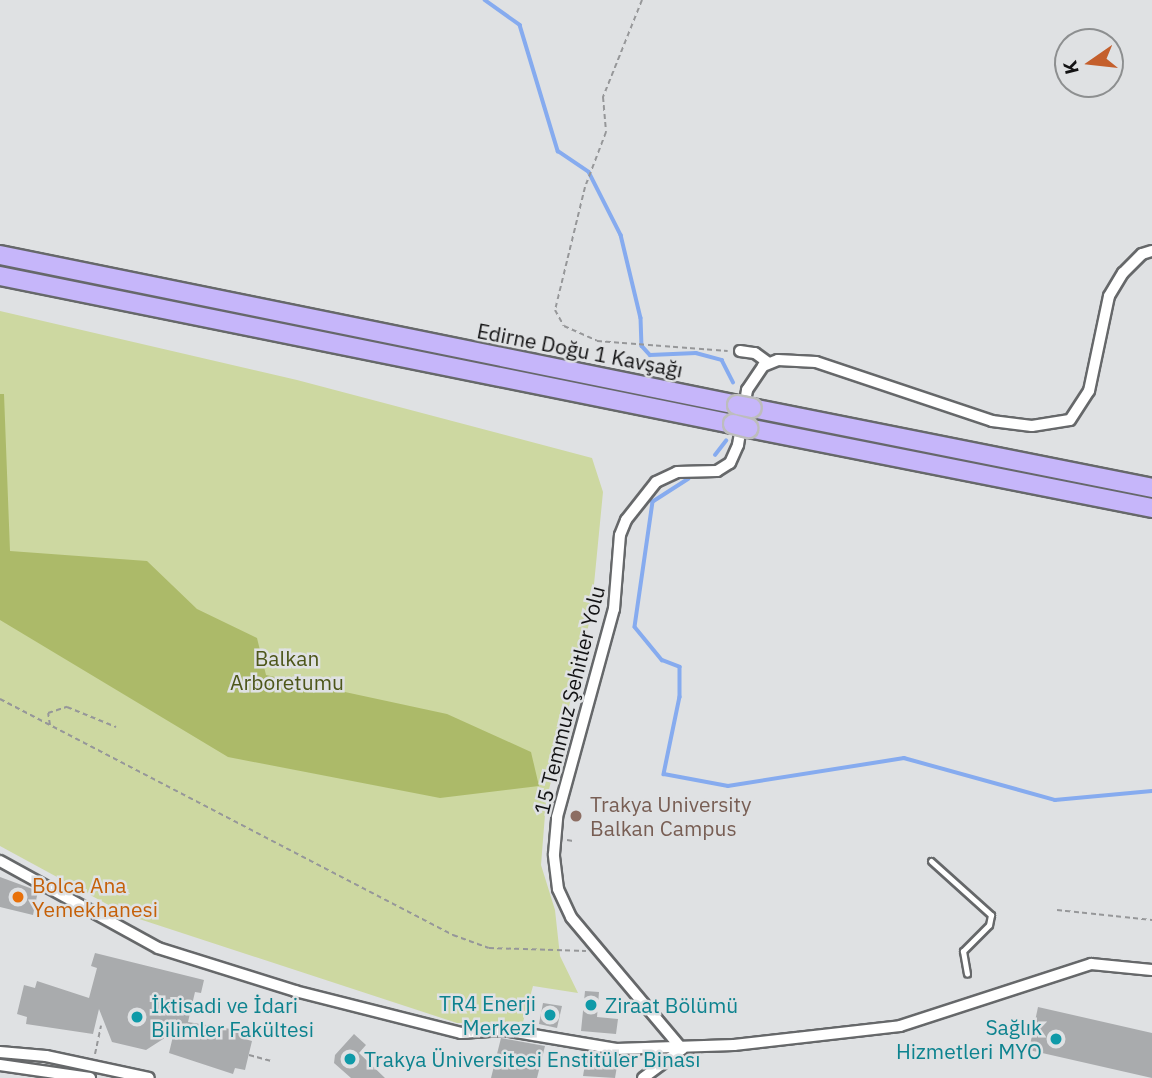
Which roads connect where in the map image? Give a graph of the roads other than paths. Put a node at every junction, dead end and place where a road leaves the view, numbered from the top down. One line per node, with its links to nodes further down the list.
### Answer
1 (1152, 251): 5 (street)
2 (0, 255): 6 (highway, Edirne Doğu 1 Kavşağı)
3 (0, 276): 7 (highway, Edirne Doğu 1 Kavşağı)
4 (740, 351): 5 (street)
5 (769, 363): 12 (street, 15 Temmuz Şehitler Yolu)
6 (1152, 488)
7 (1152, 508)
8 (0, 861): 12 (street)
9 (931, 861): 11 (lane)
10 (1152, 970): 12 (street)
11 (967, 974)
12 (682, 1049): 17 (street)
13 (0, 1052): 16 (street)
14 (0, 1065): 15 (street)
15 (90, 1078)
16 (149, 1078)
17 (643, 1078)

